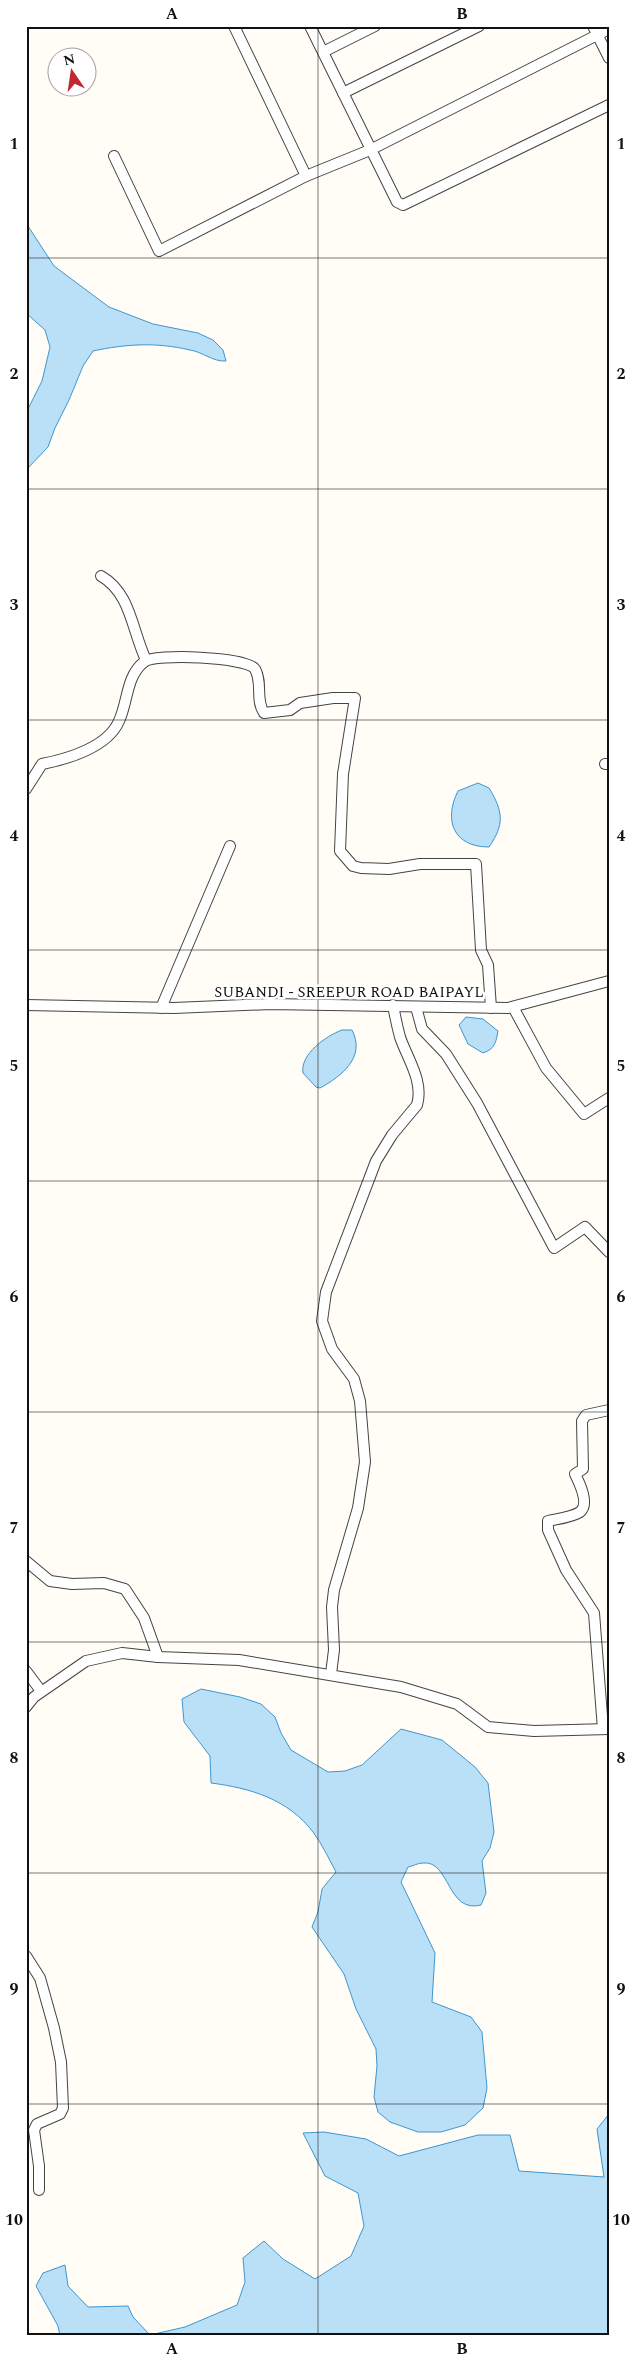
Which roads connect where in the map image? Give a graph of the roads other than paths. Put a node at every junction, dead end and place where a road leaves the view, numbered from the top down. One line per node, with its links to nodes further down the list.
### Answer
1 (234, 26): 13 (street)
2 (310, 26): 7 (street)
3 (375, 26): 7 (street)
4 (479, 26): 9 (street)
5 (609, 29): 6 (street)
6 (595, 30): 8 (street); 11 (street)
7 (323, 52): 9 (street)
8 (609, 58)
9 (343, 93): 11 (street)
10 (609, 106): 11 (street)
11 (370, 150): 13 (street)
12 (114, 156): 13 (street)
13 (306, 176)
14 (100, 576): 15 (street)
15 (146, 660): 16 (street); 24 (street)
16 (26, 789)
17 (230, 846): 23 (street)
18 (609, 981): 22 (street, SUBANDI - SREEPUR ROAD BAIPAYL)
19 (26, 1005): 23 (street, SUBANDI - SREEPUR ROAD BAIPAYL)
20 (393, 1006): 21 (street, SUBANDI - SREEPUR ROAD BAIPAYL); 23 (street, SUBANDI - SREEPUR ROAD BAIPAYL); 31 (street)
21 (416, 1007): 24 (street, SUBANDI - SREEPUR ROAD BAIPAYL); 26 (street)
22 (513, 1007): 24 (street, SUBANDI - SREEPUR ROAD BAIPAYL); 25 (street)
23 (162, 1008)
24 (492, 1008)
25 (609, 1098)
26 (609, 1252)
27 (609, 1410): 34 (street)
28 (26, 1561): 29 (street)
29 (158, 1657): 31 (street); 32 (street)
30 (26, 1671): 32 (street)
31 (331, 1674): 34 (street)
32 (41, 1692): 33 (street)
33 (26, 1707)
34 (606, 1730)
35 (26, 1956): 36 (street)
36 (39, 2190)

